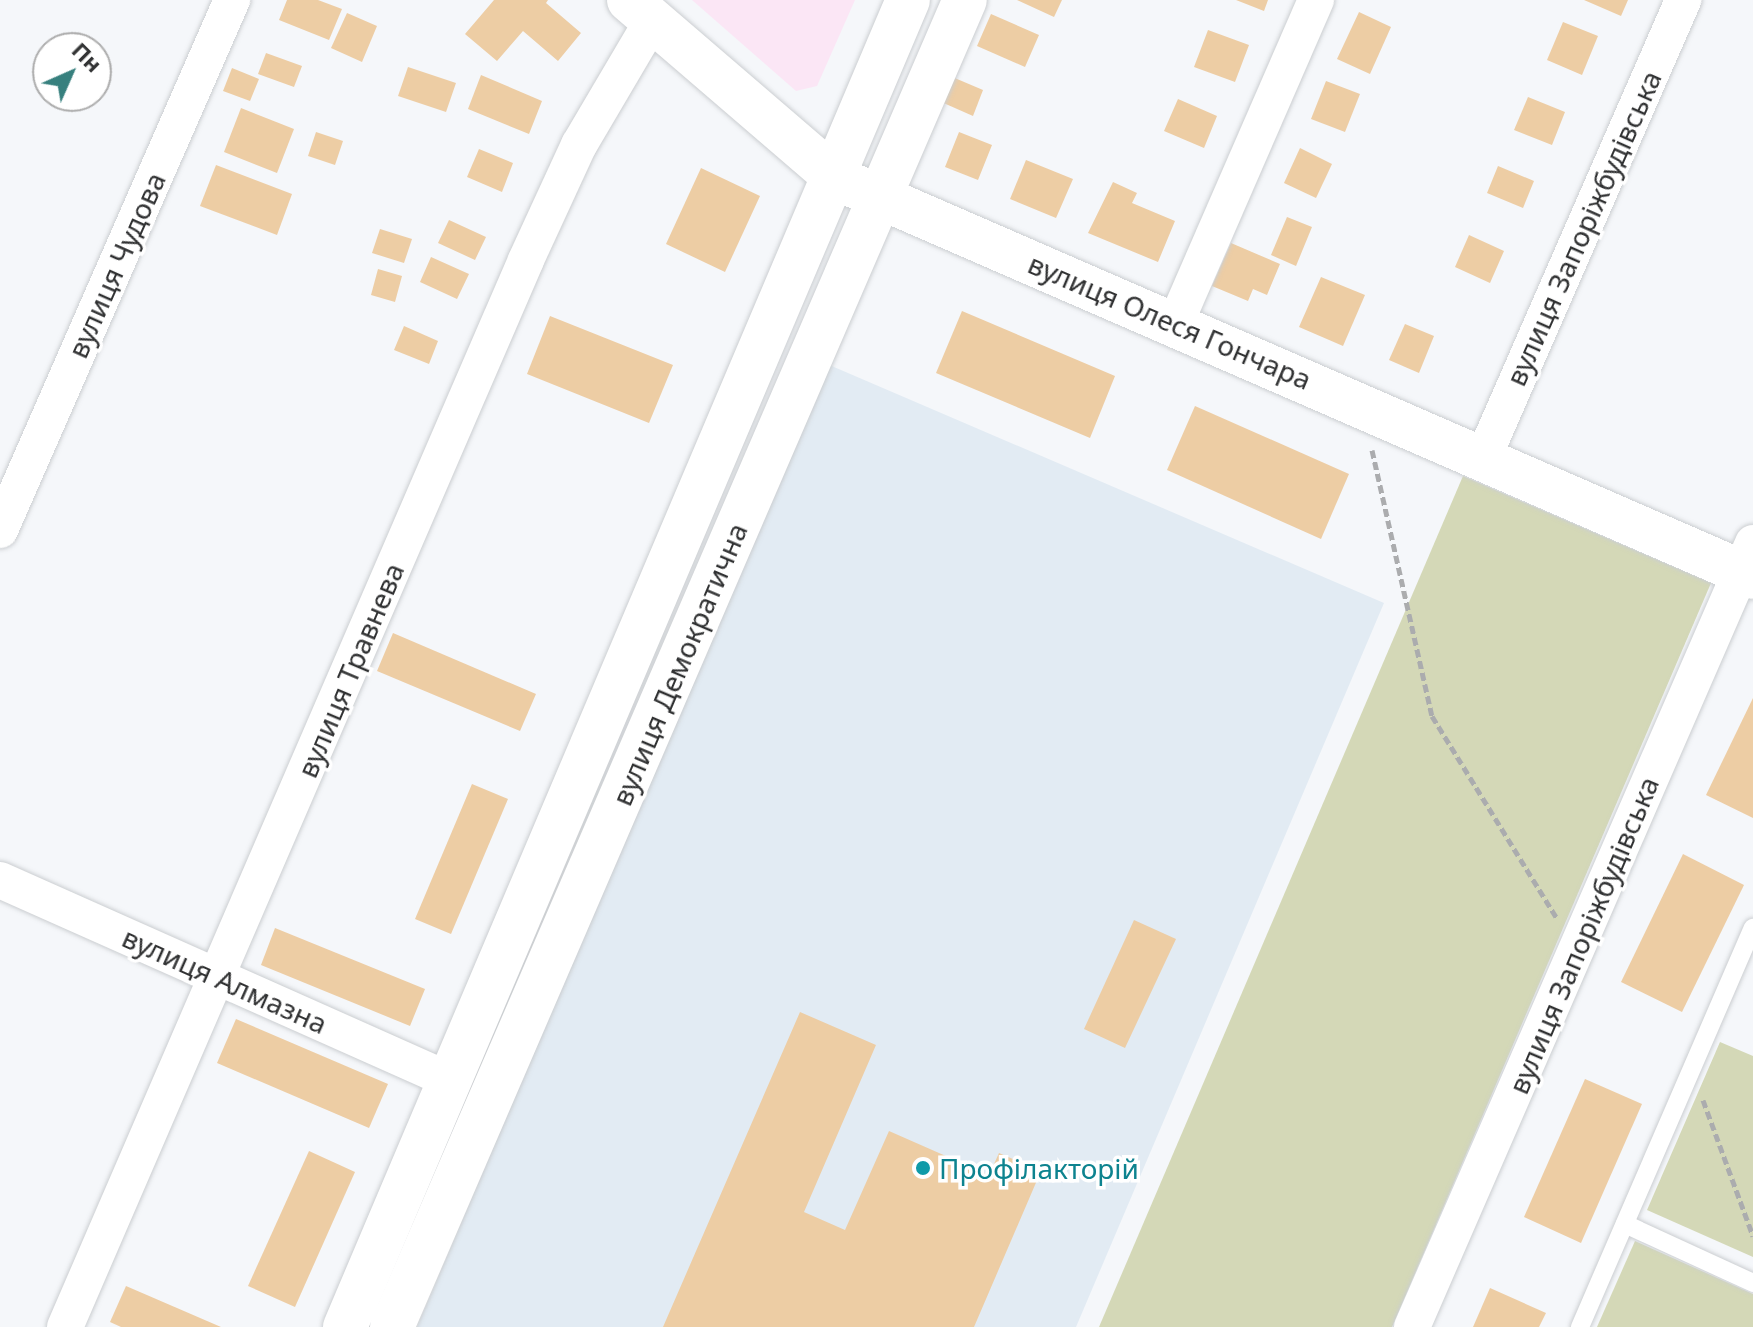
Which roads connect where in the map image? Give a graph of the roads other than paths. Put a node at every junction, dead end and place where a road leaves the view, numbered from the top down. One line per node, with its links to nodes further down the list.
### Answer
1 (232, 0): 11 (street, вулиця Чудова)
2 (908, 0): 7 (street, вулиця Демократична)
3 (965, 0): 8 (street, вулиця Демократична)
4 (1316, 0): 9 (street)
5 (1683, 0): 10 (street, вулиця Запоріжбудівська)
6 (641, 10): 7 (street, вулиця Олеся Гончара); 15 (street, вулиця Травнева)
7 (836, 178): 8 (street, вулиця Олеся Гончара); 16 (street, вулиця Демократична)
8 (880, 199): 9 (street, вулиця Олеся Гончара); 21 (street, вулиця Демократична)
9 (1176, 322): 10 (street, вулиця Олеся Гончара)
10 (1484, 456): 12 (street, вулиця Олеся Гончара)
11 (0, 530)
12 (1749, 564): 22 (street, вулиця Запоріжбудівська)
13 (0, 880): 15 (street, вулиця Алмазна)
14 (1753, 928): 17 (lane)
15 (219, 977): 16 (street, вулиця Алмазна); 19 (street, вулиця Травнева)
16 (450, 1080): 20 (street, вулиця Демократична)
17 (1625, 1224): 18 (lane); 23 (lane)
18 (1753, 1283)
19 (65, 1327)
20 (345, 1327)
21 (392, 1327)
22 (1412, 1327)
23 (1580, 1327)

